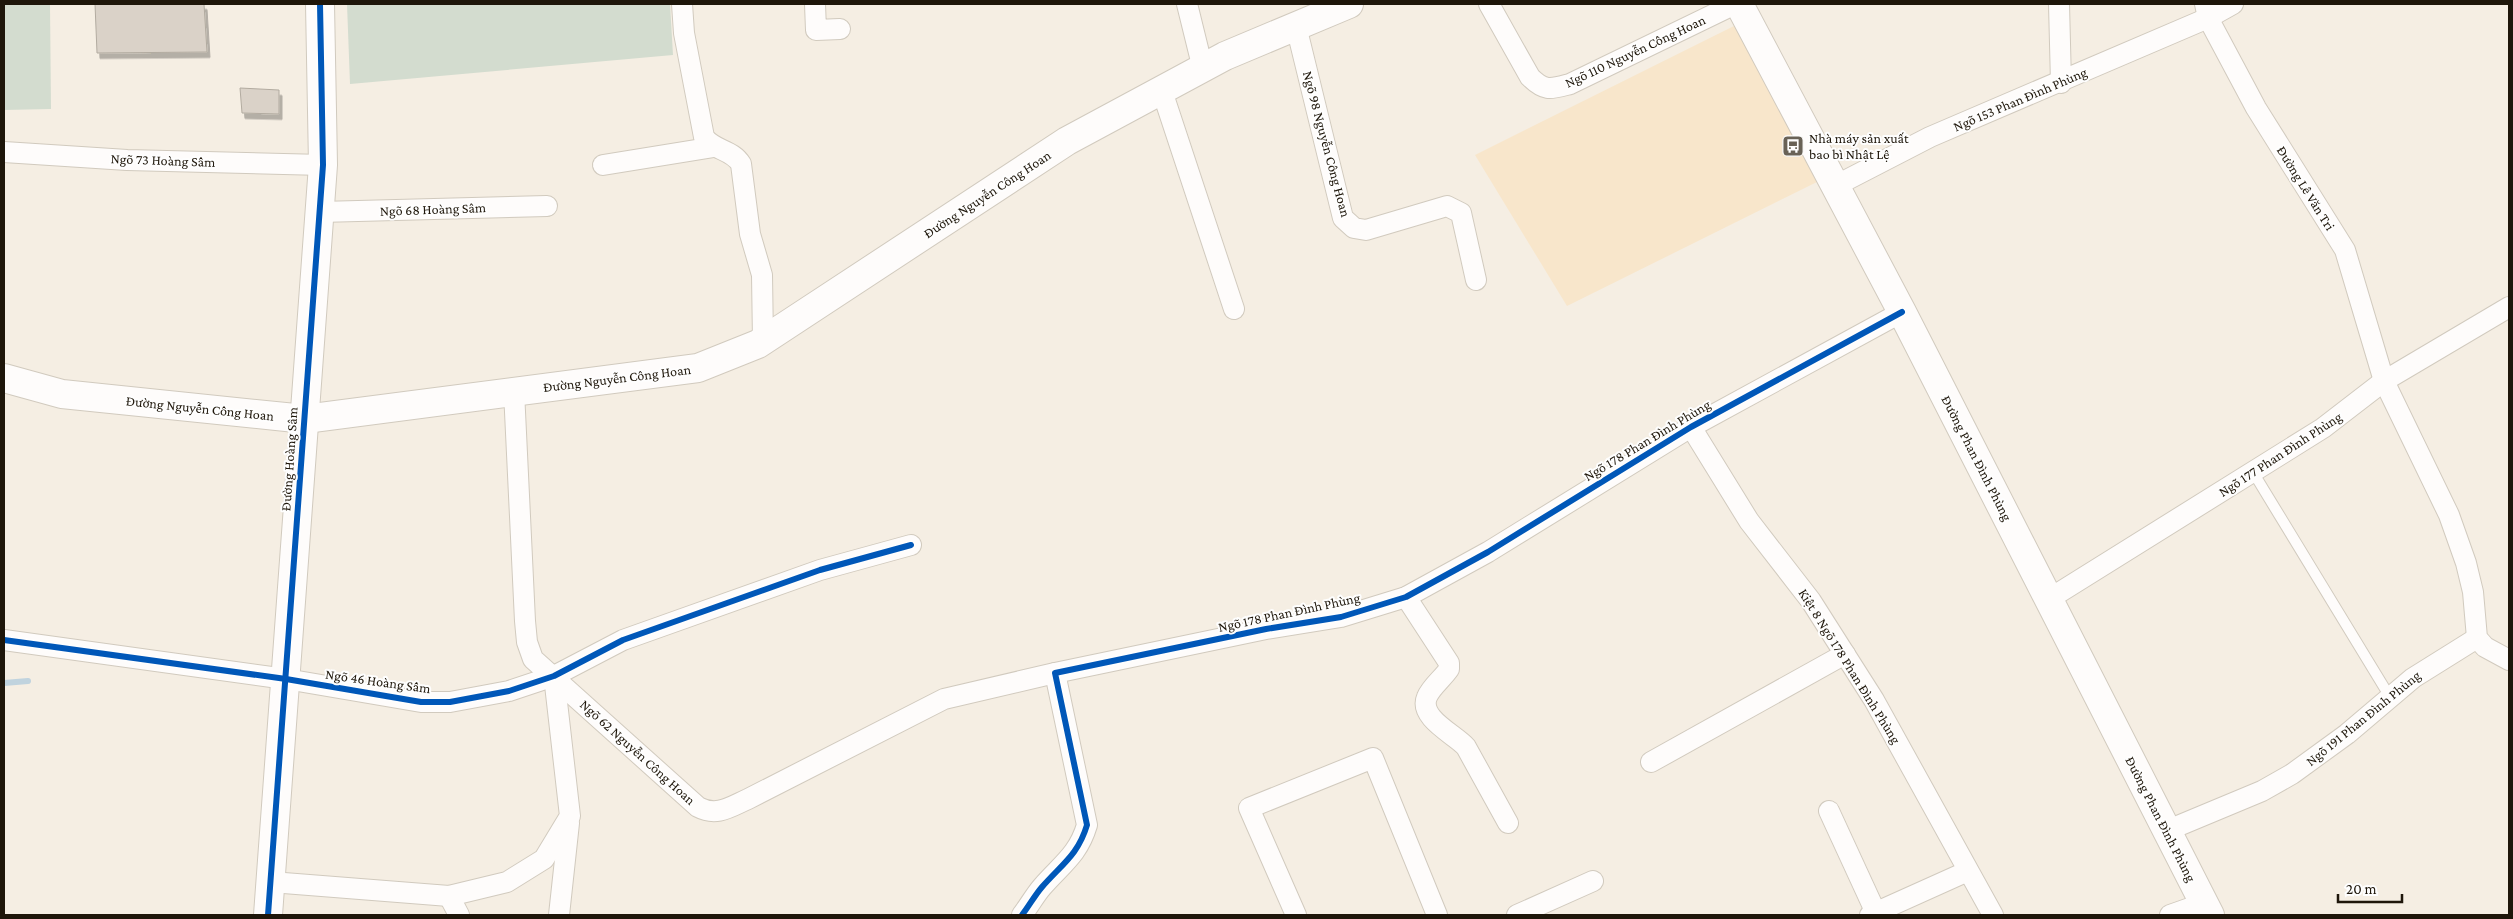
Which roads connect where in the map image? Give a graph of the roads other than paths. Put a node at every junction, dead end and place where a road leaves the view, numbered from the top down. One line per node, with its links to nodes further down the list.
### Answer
1 (320, 4): 19 (main road, Đường Hoàng Sâm)
2 (682, 4): 17 (street)
3 (815, 4): 13 (street)
4 (1187, 4): 14 (street)
5 (1349, 4): 12 (main road, Đường Nguyễn Công Hoan)
6 (1489, 4): 7 (street, Ngõ 110 Nguyễn Công Hoan)
7 (1735, 4)
8 (1740, 4): 21 (main road, Đường Phan Đình Phùng)
9 (2058, 4): 15 (street)
10 (2233, 4): 11 (street, Ngõ 153 Phan Đình Phùng)
11 (2206, 11): 15 (street, Ngõ 153 Phan Đình Phùng); 30 (street, Đường Lê Văn Tri)
12 (1296, 26): 14 (main road, Đường Nguyễn Công Hoan); 24 (street, Ngõ 98 Nguyễn Công Hoan)
13 (840, 29)
14 (1203, 69): 16 (main road, Đường Nguyễn Công Hoan)
15 (2061, 82): 21 (street, Ngõ 153 Phan Đình Phùng)
16 (1162, 91): 26 (street); 28 (main road, Đường Nguyễn Công Hoan)
17 (714, 147): 20 (street); 28 (street)
18 (4, 152): 19 (street, Ngõ 73 Hoàng Sâm)
19 (323, 165): 23 (main road, Đường Hoàng Sâm)
20 (603, 165)
21 (1835, 186): 27 (main road, Đường Phan Đình Phùng)
22 (546, 206): 23 (street, Ngõ 68 Hoàng Sâm)
23 (320, 212): 32 (main road, Đường Hoàng Sâm)
24 (1476, 280)
25 (2509, 307): 30 (street, Ngõ 177 Phan Đình Phùng)
26 (1234, 309)
27 (1902, 312): 33 (street, Ngõ 178 Phan Đình Phùng); 37 (main road, Đường Phan Đình Phùng)
28 (763, 341): 31 (main road, Đường Nguyễn Công Hoan)
29 (4, 378): 32 (main road, Đường Nguyễn Công Hoan)
30 (2384, 381): 34 (street, Ngõ 177 Phan Đình Phùng); 38 (street, Đường Lê Văn Tri)
31 (514, 391): 32 (main road, Đường Nguyễn Công Hoan); 43 (street, Ngõ 62 Nguyễn Công Hoan)
32 (304, 419): 44 (main road, Đường Hoàng Sâm)
33 (1691, 427): 36 (street, Ngõ 178 Phan Đình Phùng); 40 (street, Kiệt 8 Ngõ 178 Phan Đình Phùng)
34 (2253, 472): 37 (street, Ngõ 177 Phan Đình Phùng); 45 (lane)
35 (912, 545): 43 (street, Ngõ 46 Hoàng Sâm)
36 (1406, 597): 42 (street, Ngõ 178 Phan Đình Phùng); 49 (street)
37 (2048, 599): 50 (main road, Đường Phan Đình Phùng)
38 (2477, 638): 41 (street); 45 (street, Ngõ 191 Phan Đình Phùng)
39 (4, 640): 44 (street, Ngõ 46 Hoàng Sâm)
40 (1845, 654): 46 (street); 51 (street, Kiệt 8 Ngõ 178 Phan Đình Phùng)
41 (2509, 660)
42 (1055, 673): 43 (street, Ngõ 62 Nguyễn Công Hoan); 60 (street)
43 (554, 676): 44 (street, Ngõ 46 Hoàng Sâm); 48 (street)
44 (286, 679): 53 (main road, Đường Hoàng Sâm)
45 (2390, 697): 50 (street, Ngõ 191 Phan Đình Phùng)
46 (1651, 762)
47 (1829, 811): 56 (street)
48 (570, 816): 54 (street); 59 (street)
49 (1508, 823)
50 (2166, 830): 55 (main road, Đường Phan Đình Phùng)
51 (1968, 870): 56 (street); 64 (street, Kiệt 8 Ngõ 178 Phan Đình Phùng)
52 (1593, 881): 63 (street)
53 (271, 882): 54 (street); 57 (main road, Đường Hoàng Sâm)
54 (449, 896): 58 (street)
55 (2207, 909): 65 (street)
56 (1873, 914)
57 (268, 915)
58 (459, 915)
59 (560, 915)
60 (1022, 915)
61 (1296, 915): 62 (street)
62 (1437, 915)
63 (1517, 915)
64 (1994, 915)
65 (2170, 915)

